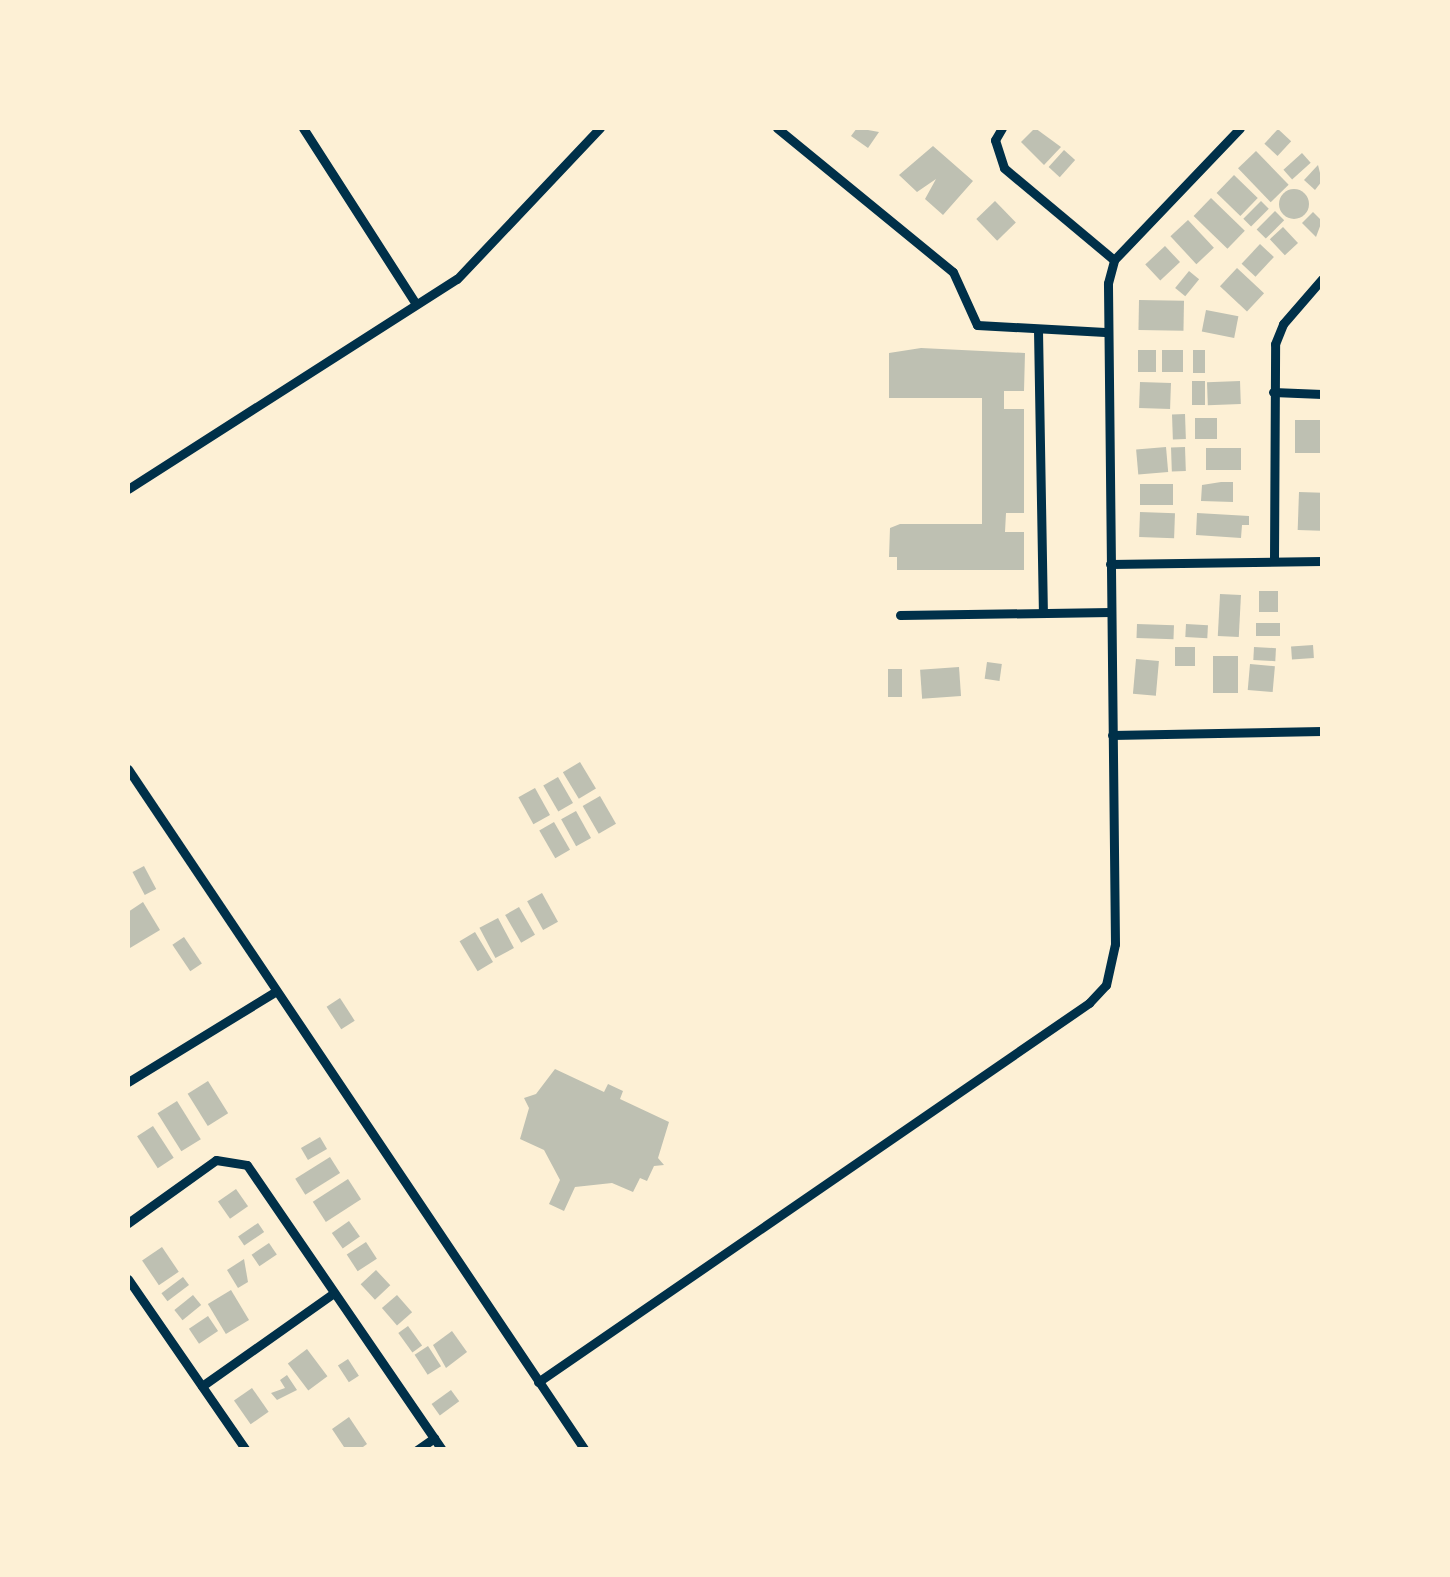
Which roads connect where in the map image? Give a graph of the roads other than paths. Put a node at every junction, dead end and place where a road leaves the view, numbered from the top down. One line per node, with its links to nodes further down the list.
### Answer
1 (303, 128): 8 (street)
2 (600, 128): 8 (street)
3 (776, 128): 9 (street)
4 (1002, 128): 6 (street)
5 (1240, 128): 6 (street)
6 (1114, 260): 10 (street)
7 (1322, 279): 11 (street)
8 (416, 304): 13 (street)
9 (1038, 330): 10 (street); 18 (street)
10 (1106, 332): 16 (street)
11 (1273, 392): 12 (street); 14 (street)
12 (1322, 394)
13 (128, 488)
14 (1274, 560): 15 (street); 16 (street)
15 (1322, 561)
16 (1110, 564): 17 (street)
17 (1111, 612): 18 (street); 21 (street)
18 (1043, 613): 19 (street)
19 (900, 614)
20 (1322, 732): 21 (street)
21 (1112, 735): 28 (street)
22 (128, 769): 23 (street)
23 (273, 993): 24 (street); 28 (street)
24 (128, 1082)
25 (128, 1224): 27 (street)
26 (128, 1279): 29 (street)
27 (334, 1292): 29 (street); 30 (street)
28 (538, 1382): 34 (street)
29 (202, 1386): 31 (street)
30 (434, 1438): 32 (street); 33 (street)
31 (246, 1450)
32 (417, 1450)
33 (442, 1450)
34 (585, 1450)

